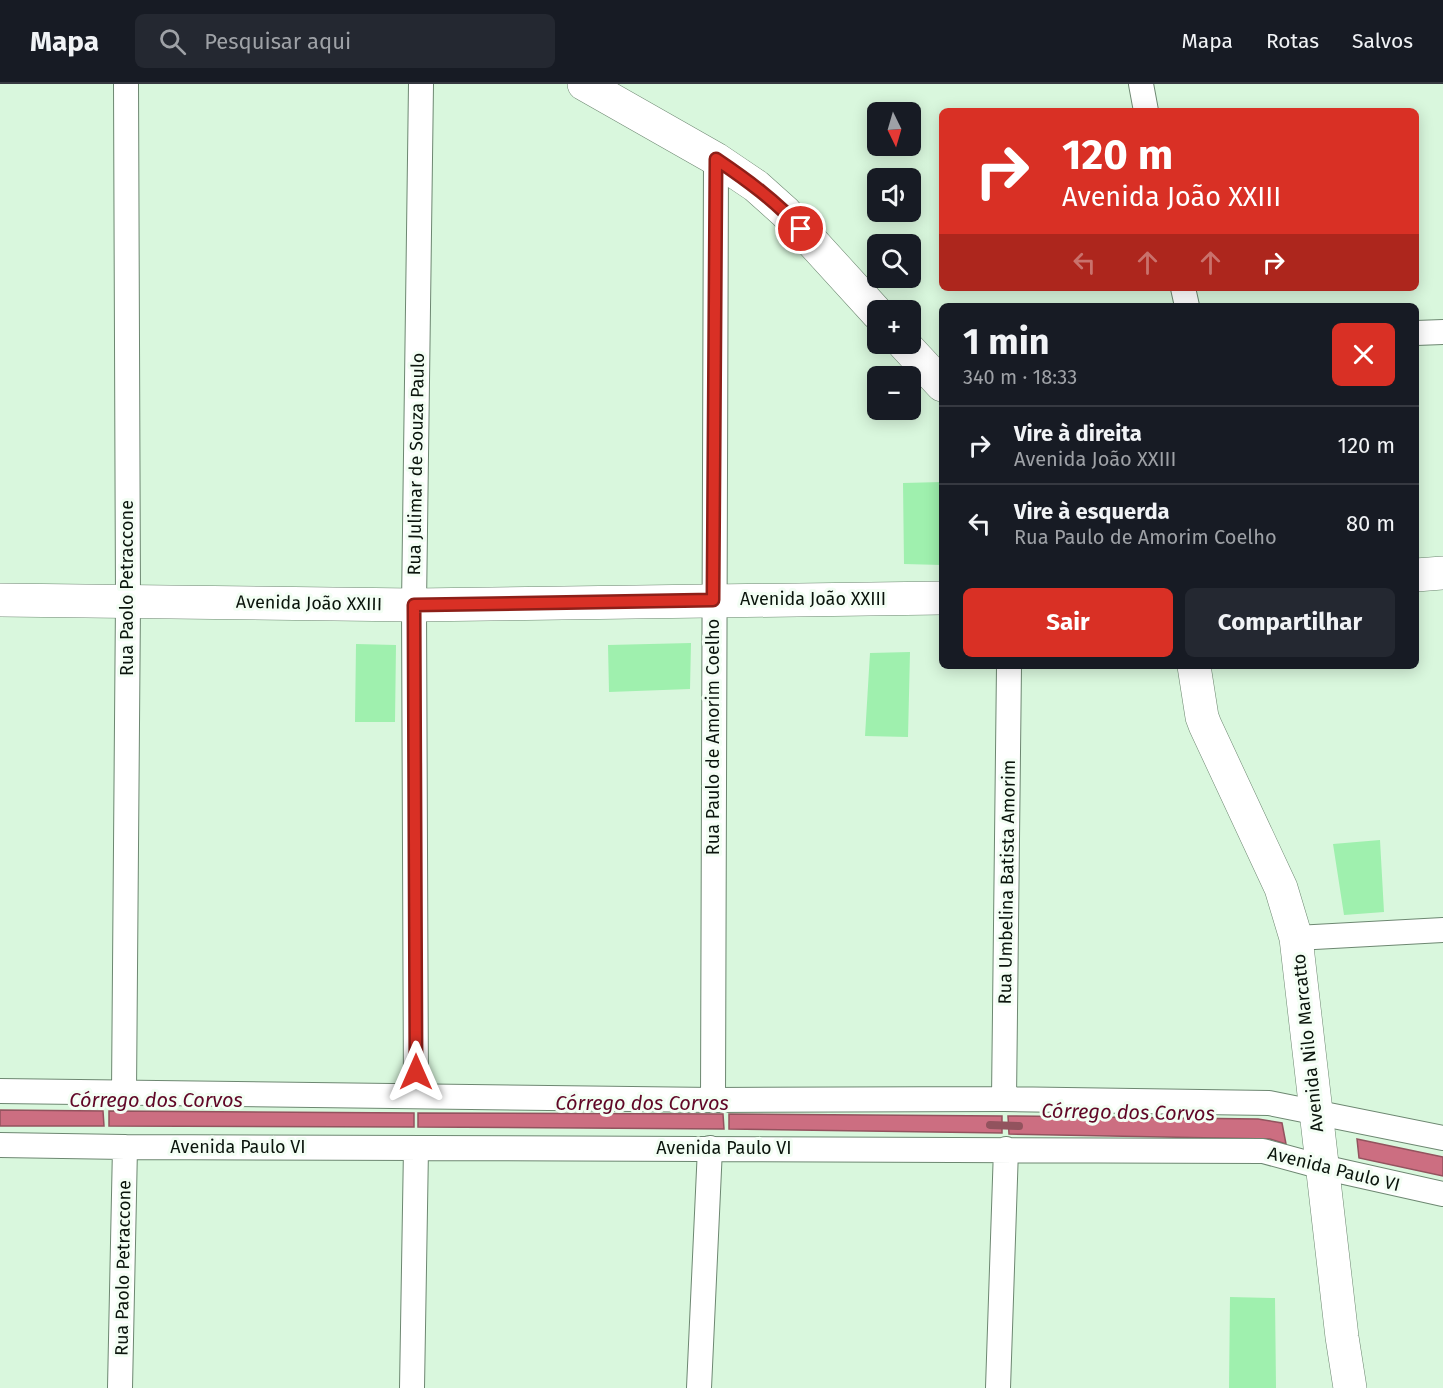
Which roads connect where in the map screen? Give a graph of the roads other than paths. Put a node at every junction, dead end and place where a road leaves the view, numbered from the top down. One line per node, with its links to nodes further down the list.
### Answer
1 (126, 84): 17 (street, Rua Paolo Petraccone)
2 (421, 84): 18 (street, Rua Julimar de Souza Paulo)
3 (584, 84): 6 (street)
4 (1141, 84): 5 (street)
5 (1145, 108)
6 (716, 159): 7 (street); 16 (street, Rua Paulo de Amorim Coelho)
7 (867, 302)
8 (1443, 332): 9 (street)
9 (1419, 333)
10 (913, 354): 11 (street)
11 (939, 382)
12 (1443, 573): 13 (street)
13 (1419, 575)
14 (939, 598): 16 (street, Avenida João XXIII)
15 (0, 600): 17 (street, Avenida João XXIII)
16 (713, 600): 18 (street, Avenida João XXIII); 29 (street, Rua Paulo de Amorim Coelho)
17 (128, 601): 18 (street, Avenida João XXIII); 26 (street, Rua Paolo Petraccone)
18 (414, 605): 27 (street, Rua Julimar de Souza Paulo)
19 (1009, 669): 28 (street, Rua Umbelina Batista Amorim)
20 (1172, 669): 22 (street, Avenida Nilo Marcatto)
21 (1194, 669): 22 (street, Avenida Nilo Marcatto)
22 (1202, 717): 24 (street, Avenida Nilo Marcatto)
23 (1443, 930): 24 (street)
24 (1296, 938): 30 (street, Avenida Nilo Marcatto)
25 (0, 1091): 26 (street)
26 (124, 1092): 27 (street)
27 (416, 1095): 29 (street)
28 (1005, 1099): 29 (street); 30 (street)
29 (713, 1100)
30 (1316, 1112): 31 (street); 37 (street, Avenida Nilo Marcatto)
31 (1443, 1138)
32 (0, 1145): 33 (street, Avenida Paulo VI)
33 (125, 1147): 34 (street, Avenida Paulo VI); 39 (street, Rua Paolo Petraccone)
34 (416, 1148): 35 (street, Avenida Paulo VI); 40 (street)
35 (710, 1148): 36 (street, Avenida Paulo VI); 41 (street)
36 (1006, 1149): 37 (street, Avenida Paulo VI); 42 (street)
37 (1322, 1167): 38 (street, Avenida Paulo VI); 43 (street, Avenida Nilo Marcatto)
38 (1443, 1194)
39 (120, 1388)
40 (412, 1388)
41 (699, 1388)
42 (998, 1388)
43 (1350, 1388)

